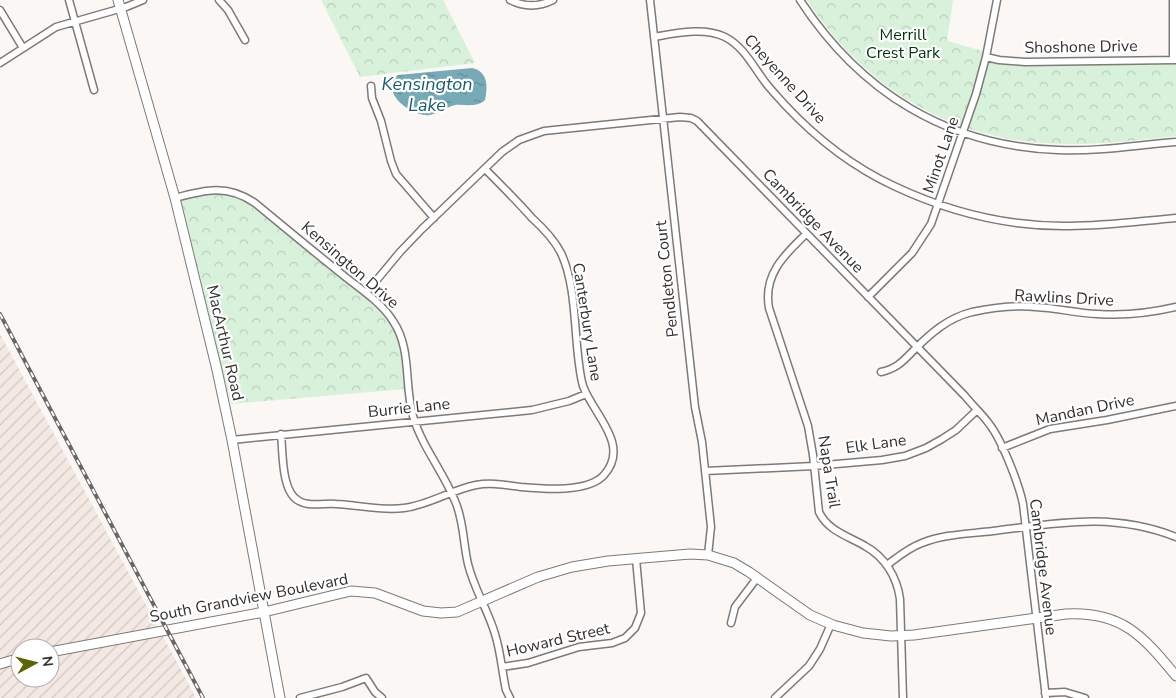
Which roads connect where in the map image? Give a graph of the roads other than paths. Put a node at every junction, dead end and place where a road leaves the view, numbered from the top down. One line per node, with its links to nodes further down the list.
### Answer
1 (69, 0): 12 (street)
2 (143, 0): 10 (street)
3 (219, 0): 14 (street)
4 (510, 0): 5 (street)
5 (554, 0)
6 (650, 0): 13 (street, Pendleton Court)
7 (800, 0): 22 (street)
8 (997, 0): 16 (street, Minot Lane)
9 (1173, 0): 17 (street)
10 (119, 4): 12 (street); 25 (street, MacArthur Road)
11 (0, 10): 15 (street)
12 (75, 20): 15 (street); 20 (street)
13 (654, 37): 21 (street, Pendleton Court); 26 (street, Cheyenne Drive)
14 (245, 40)
15 (23, 48): 18 (street)
16 (986, 57): 17 (street, Shoshone Drive); 22 (street, Minot Lane)
17 (1175, 60)
18 (0, 63)
19 (371, 86): 27 (street)
20 (94, 90)
21 (663, 119): 24 (street, Cambridge Avenue); 29 (street, Cambridge Avenue); 43 (street, Pendleton Court)
22 (964, 133): 23 (street); 26 (street, Minot Lane)
23 (1176, 142)
24 (485, 169): 27 (street, Cambridge Avenue); 35 (street, Canterbury Lane)
25 (174, 198): 30 (street, Kensington Drive); 40 (street, MacArthur Road)
26 (939, 205): 28 (street, Cheyenne Drive); 31 (street, Minot Lane)
27 (434, 218): 30 (street, Cambridge Avenue)
28 (1176, 218)
29 (806, 234): 31 (street, Cambridge Avenue); 42 (street, Napa Trail)
30 (366, 293): 38 (street, Kensington Drive)
31 (868, 296): 33 (street, Cambridge Avenue)
32 (1176, 307): 33 (street, Rawlins Drive)
33 (916, 348): 34 (street, Rawlins Drive); 37 (street, Cambridge Avenue)
34 (881, 372)
35 (586, 394): 38 (street, Burrie Lane); 44 (street, Canterbury Lane)
36 (1176, 406): 41 (street, Mandan Drive)
37 (977, 410): 41 (street, Cambridge Avenue); 42 (street, Elk Lane)
38 (415, 421): 39 (street, Burrie Lane); 44 (street, Kensington Drive)
39 (281, 434): 40 (street, Burrie Lane); 44 (street, Canterbury Lane)
40 (232, 440): 52 (street, MacArthur Road)
41 (1002, 448): 45 (street, Cambridge Avenue)
42 (814, 466): 43 (street, Elk Lane); 49 (street, Napa Trail)
43 (705, 471): 47 (street, Pendleton Court)
44 (452, 493): 51 (street, Kensington Drive)
45 (1026, 527): 46 (street); 49 (street); 53 (street, Cambridge Avenue)
46 (1176, 537)
47 (708, 555): 48 (street, South Grandview Boulevard); 50 (street, South Grandview Boulevard)
48 (636, 559): 51 (street, South Grandview Boulevard); 58 (street, Howard Street)
49 (887, 565): 56 (street, Napa Trail)
50 (757, 578): 54 (street); 55 (street, South Grandview Boulevard)
51 (482, 602): 52 (street, South Grandview Boulevard); 58 (street, Kensington Drive)
52 (264, 612): 57 (street, South Grandview Boulevard); 61 (street, MacArthur Road)
53 (1036, 618): 56 (street, South Grandview Boulevard); 59 (street, South Grandview Boulevard); 60 (street, Cambridge Avenue)
54 (731, 623)
55 (831, 624): 56 (street, South Grandview Boulevard); 65 (street)
56 (901, 636): 66 (street, Napa Trail)
57 (60, 650)
58 (502, 668): 64 (street, Kensington Drive)
59 (1176, 676)
60 (1045, 696): 67 (street)
61 (280, 698)
62 (300, 698): 63 (street)
63 (382, 698)
64 (510, 698)
65 (775, 698)
66 (903, 698)
67 (1085, 698)

